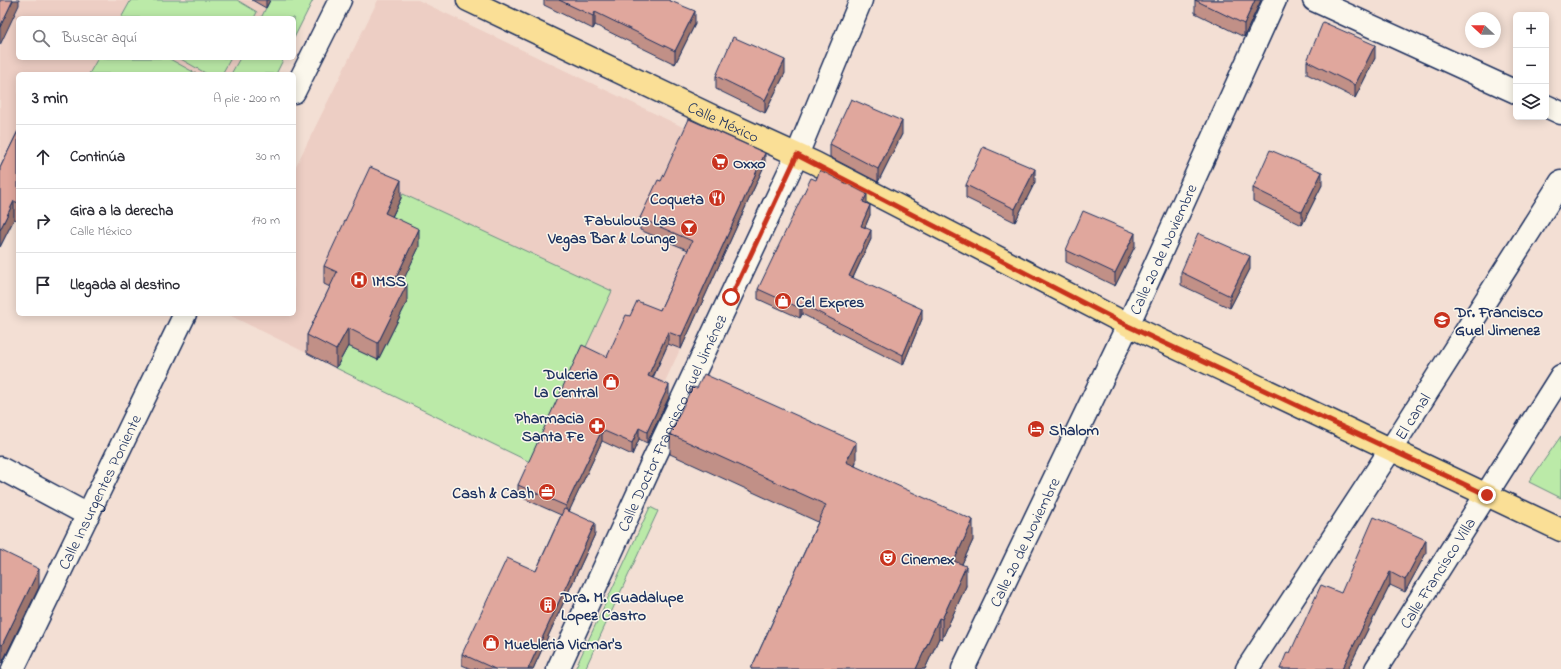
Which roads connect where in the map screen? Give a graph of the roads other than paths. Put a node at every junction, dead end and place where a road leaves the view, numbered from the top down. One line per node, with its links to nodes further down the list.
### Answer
1 (340, 0): 6 (street)
2 (468, 0): 10 (main road, Calle México)
3 (861, 0): 10 (street, Calle Doctor Francisco Guel Jiménez)
4 (1275, 0): 13 (street, Calle 20 de Noviembre)
5 (1314, 0): 7 (street)
6 (296, 88)
7 (1513, 91)
8 (1549, 107): 9 (street)
9 (1561, 113)
10 (797, 155): 13 (main road, Calle México); 21 (street, Calle Doctor Francisco Guel Jiménez)
11 (1561, 182): 15 (street, El canal)
12 (184, 316): 18 (street, Calle Insurgentes Poniente)
13 (1128, 326): 15 (main road, Calle México); 22 (street, Calle 20 de Noviembre)
14 (1561, 376): 17 (street, Calle Francisco Villa)
15 (1391, 449): 17 (main road, Calle México); 23 (street, El canal)
16 (0, 468): 18 (street)
17 (1487, 495): 19 (main road, Calle México); 24 (street, Calle Francisco Villa)
18 (88, 514): 20 (street, Calle Insurgentes Poniente)
19 (1561, 530)
20 (13, 669)
21 (558, 669)
22 (963, 669)
23 (1246, 669)
24 (1376, 669)

